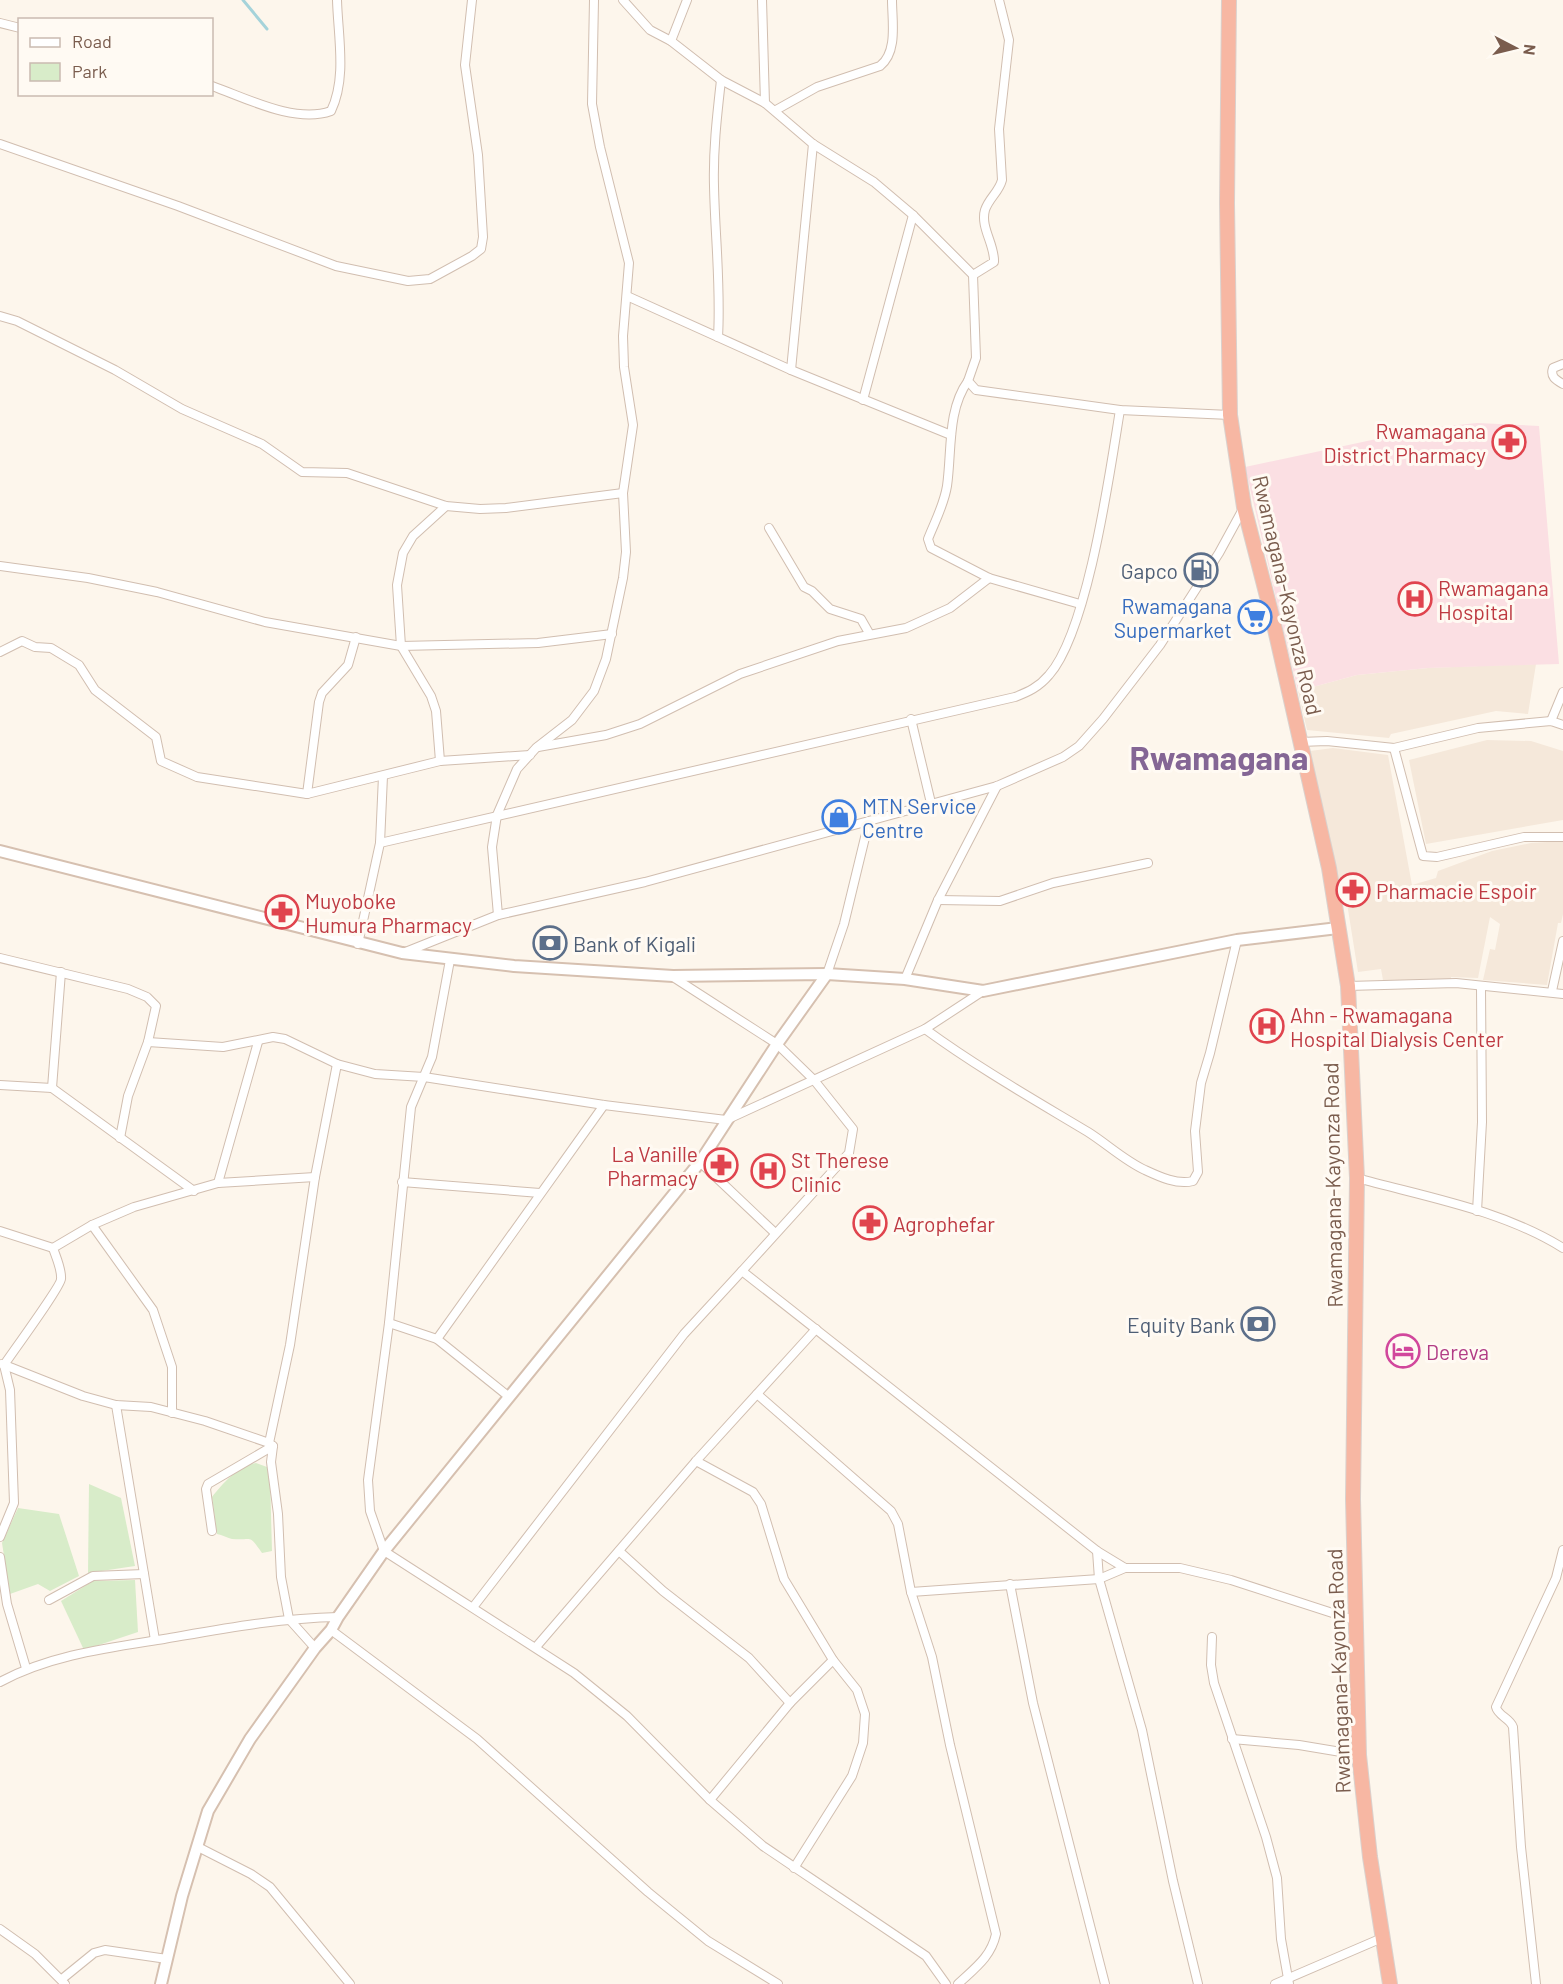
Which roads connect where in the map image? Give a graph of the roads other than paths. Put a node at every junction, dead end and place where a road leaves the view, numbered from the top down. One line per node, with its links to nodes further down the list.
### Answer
1 (337, 0): 14 (street)
2 (472, 0): 17 (street)
3 (594, 0): 21 (street)
4 (622, 0): 12 (street)
5 (687, 0): 12 (street)
6 (762, 0): 15 (street)
7 (892, 0): 16 (street)
8 (999, 0): 20 (street)
9 (1229, 0): 30 (highway, Rwamagana-Kayonza Road)
10 (0, 23): 11 (street)
11 (18, 28)
12 (670, 41): 13 (street)
13 (721, 80): 15 (street); 23 (street)
14 (213, 86)
15 (765, 103): 16 (street)
16 (776, 110): 18 (street)
17 (0, 144)
18 (813, 144): 19 (street); 25 (street)
19 (913, 215): 20 (street); 28 (street)
20 (973, 275): 26 (street)
21 (627, 296): 23 (street); 32 (street)
22 (0, 316): 33 (street)
23 (718, 337): 25 (street)
24 (1563, 364): 27 (street)
25 (791, 370): 28 (street)
26 (968, 381): 29 (street); 31 (street)
27 (1563, 384)
28 (863, 400): 31 (street)
29 (1120, 410): 30 (street); 38 (street)
30 (1230, 415): 34 (highway, Rwamagana-Kayonza Road)
31 (951, 435): 37 (street)
32 (622, 493): 33 (street); 40 (street)
33 (446, 506): 42 (street)
34 (1244, 507): 48 (highway, Rwamagana-Kayonza Road); 54 (street)
35 (769, 528): 39 (street)
36 (0, 566): 41 (street)
37 (989, 578): 38 (street); 39 (street)
38 (1080, 604): 45 (street)
39 (869, 633): 49 (street)
40 (612, 634): 42 (street); 49 (street)
41 (356, 637): 42 (street); 55 (street)
42 (401, 646): 52 (street)
43 (0, 652): 55 (street)
44 (1563, 692): 46 (street)
45 (911, 719): 56 (street); 57 (street)
46 (1551, 721): 47 (street); 50 (street)
47 (1563, 725)
48 (1300, 742): 50 (street); 65 (highway, Rwamagana-Kayonza Road)
49 (536, 748): 51 (street)
50 (1394, 748): 59 (street)
51 (530, 755): 52 (street); 57 (street)
52 (440, 761): 53 (street)
53 (383, 776): 55 (street); 60 (street)
54 (997, 786): 56 (street); 63 (street)
55 (307, 794)
56 (931, 803): 58 (street)
57 (497, 815): 60 (street); 64 (street)
58 (869, 821): 64 (street); 73 (street)
59 (1563, 837)
60 (380, 843): 68 (street)
61 (0, 851): 68 (main road)
62 (1148, 863): 63 (street)
63 (938, 900): 75 (street)
64 (498, 915): 69 (street)
65 (1338, 928): 66 (main road); 76 (highway, Rwamagana-Kayonza Road)
66 (1237, 940): 78 (main road); 81 (street)
67 (1563, 941): 79 (street)
68 (358, 944): 69 (main road)
69 (402, 953): 71 (main road)
70 (0, 958): 72 (street)
71 (450, 960): 74 (main road); 86 (street)
72 (61, 972): 82 (street); 89 (street)
73 (827, 974): 74 (main road); 75 (main road); 84 (main road)
74 (673, 976): 84 (street)
75 (905, 979): 78 (main road)
76 (1348, 986): 77 (street); 95 (highway, Rwamagana-Kayonza Road)
77 (1481, 988): 79 (street); 100 (street)
78 (983, 991): 81 (street)
79 (1552, 992): 80 (street)
80 (1563, 994)
81 (925, 1029): 87 (street)
82 (148, 1042): 83 (street); 92 (street)
83 (258, 1042): 85 (street); 97 (street)
84 (777, 1044): 87 (street); 91 (main road)
85 (337, 1064): 86 (street); 94 (street)
86 (424, 1077): 90 (street); 96 (street)
87 (814, 1080): 91 (street); 103 (street)
88 (0, 1085): 89 (street)
89 (52, 1088): 92 (street)
90 (604, 1105): 91 (street); 99 (street)
91 (726, 1120): 93 (main road)
92 (120, 1138): 98 (street)
93 (700, 1162): 103 (street); 112 (main road)
94 (315, 1177): 97 (street); 115 (street)
95 (1357, 1178): 100 (street); 133 (highway, Rwamagana-Kayonza Road)
96 (402, 1182): 99 (street); 107 (street)
97 (218, 1183): 98 (street)
98 (194, 1191): 101 (street)
99 (540, 1193): 109 (street)
100 (1477, 1211): 105 (street)
101 (92, 1225): 104 (street); 114 (street)
102 (0, 1231): 104 (street)
103 (774, 1232): 106 (street)
104 (53, 1248): 110 (street)
105 (1563, 1248)
106 (742, 1271): 108 (street); 130 (street)
107 (389, 1323): 109 (street); 120 (street)
108 (816, 1329): 111 (street); 122 (street)
109 (437, 1339): 112 (street)
110 (2, 1364): 113 (street); 118 (street)
111 (757, 1394): 116 (street); 128 (street)
112 (508, 1396): 120 (main road)
113 (116, 1405): 114 (street); 125 (street)
114 (172, 1413): 115 (street)
115 (271, 1445): 117 (street); 132 (street)
116 (696, 1461): 121 (street); 139 (street)
117 (212, 1531)
118 (0, 1537)
119 (1563, 1550): 162 (street)
120 (384, 1551): 130 (street); 131 (main road)
121 (619, 1551): 137 (street); 142 (street)
122 (1097, 1551): 124 (street); 126 (street)
123 (0, 1557): 140 (street)
124 (1125, 1568): 126 (street); 133 (street)
125 (144, 1574): 129 (street); 136 (street)
126 (1099, 1579): 127 (street); 159 (street)
127 (1010, 1584): 128 (street); 158 (street)
128 (911, 1592): 157 (street)
129 (49, 1600)
130 (474, 1606): 137 (street)
131 (338, 1617): 132 (street); 134 (main road)
132 (289, 1619): 136 (street); 138 (street)
133 (1354, 1620): 144 (highway, Rwamagana-Kayonza Road)
134 (331, 1630): 138 (main road); 155 (street)
135 (1212, 1637): 143 (street)
136 (155, 1640): 140 (street)
137 (536, 1647): 145 (street)
138 (315, 1648): 146 (main road)
139 (833, 1660): 142 (street); 147 (street)
140 (26, 1668): 141 (street)
141 (0, 1682)
142 (790, 1703): 145 (street)
143 (1232, 1739): 144 (street); 151 (street)
144 (1359, 1755): 149 (highway, Rwamagana-Kayonza Road)
145 (710, 1800): 147 (street)
146 (198, 1847): 150 (main road); 154 (street)
147 (794, 1868): 156 (street)
148 (0, 1929): 152 (street)
149 (1382, 1938): 151 (street); 161 (highway, Rwamagana-Kayonza Road)
150 (167, 1959): 152 (street); 153 (main road)
151 (1288, 1981): 160 (street)
152 (64, 1982)
153 (161, 1984)
154 (350, 1984)
155 (778, 1984)
156 (946, 1984)
157 (958, 1984)
158 (1105, 1984)
159 (1198, 1984)
160 (1275, 1984)
161 (1390, 1984)
162 (1536, 1984)

